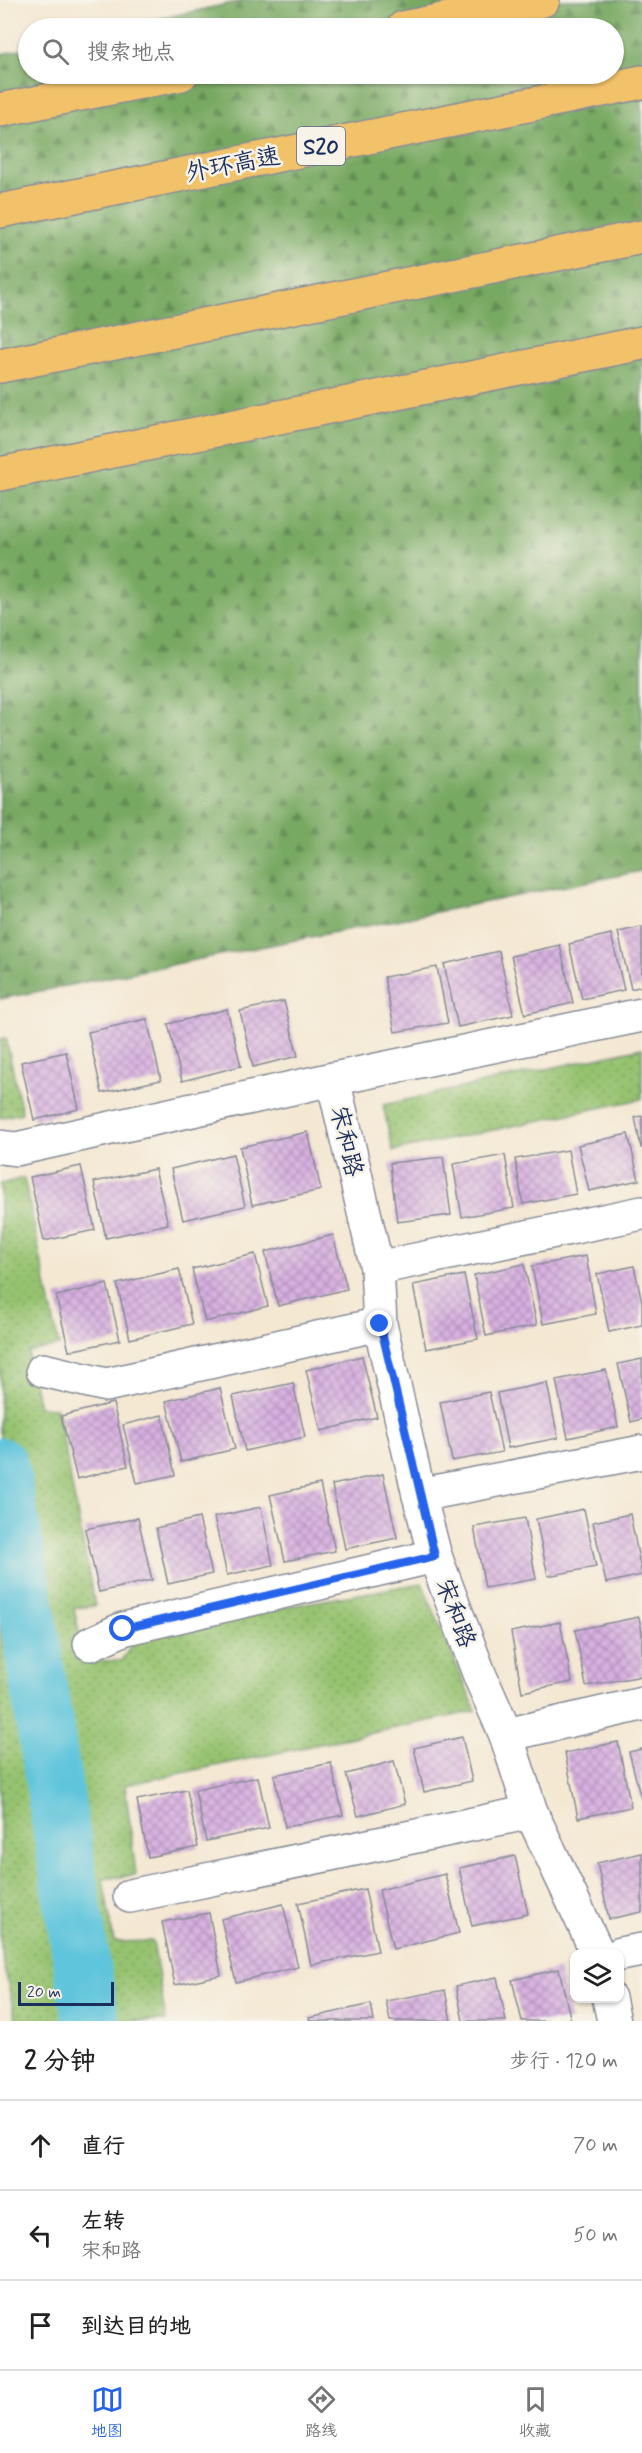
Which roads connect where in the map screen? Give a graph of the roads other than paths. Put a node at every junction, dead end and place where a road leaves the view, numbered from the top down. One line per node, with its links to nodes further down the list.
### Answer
1 (543, 0): 2 (highway)
2 (453, 18)
3 (642, 82): 6 (highway, 外环高速 / S20)
4 (131, 84): 5 (highway)
5 (0, 110)
6 (0, 211)
7 (642, 237): 9 (highway)
8 (642, 343): 10 (highway)
9 (0, 366)
10 (0, 474)
11 (642, 1016): 12 (street)
12 (333, 1079): 13 (street); 15 (street, 宋和路)
13 (0, 1147)
14 (642, 1213): 15 (street)
15 (377, 1268): 16 (street, 宋和路)
16 (380, 1324): 17 (street); 19 (street, 宋和路)
17 (43, 1370)
18 (642, 1452): 19 (street)
19 (419, 1495): 20 (street, 宋和路)
20 (435, 1556): 21 (street); 23 (street, 宋和路)
21 (90, 1644)
22 (642, 1704): 23 (street)
23 (506, 1735): 24 (street, 宋和路)
24 (531, 1812): 25 (street); 26 (street, 宋和路)
25 (130, 1896)
26 (596, 1949)
27 (642, 1950): 28 (street)
28 (624, 1953)
29 (610, 2003): 30 (street)
30 (614, 2021)

